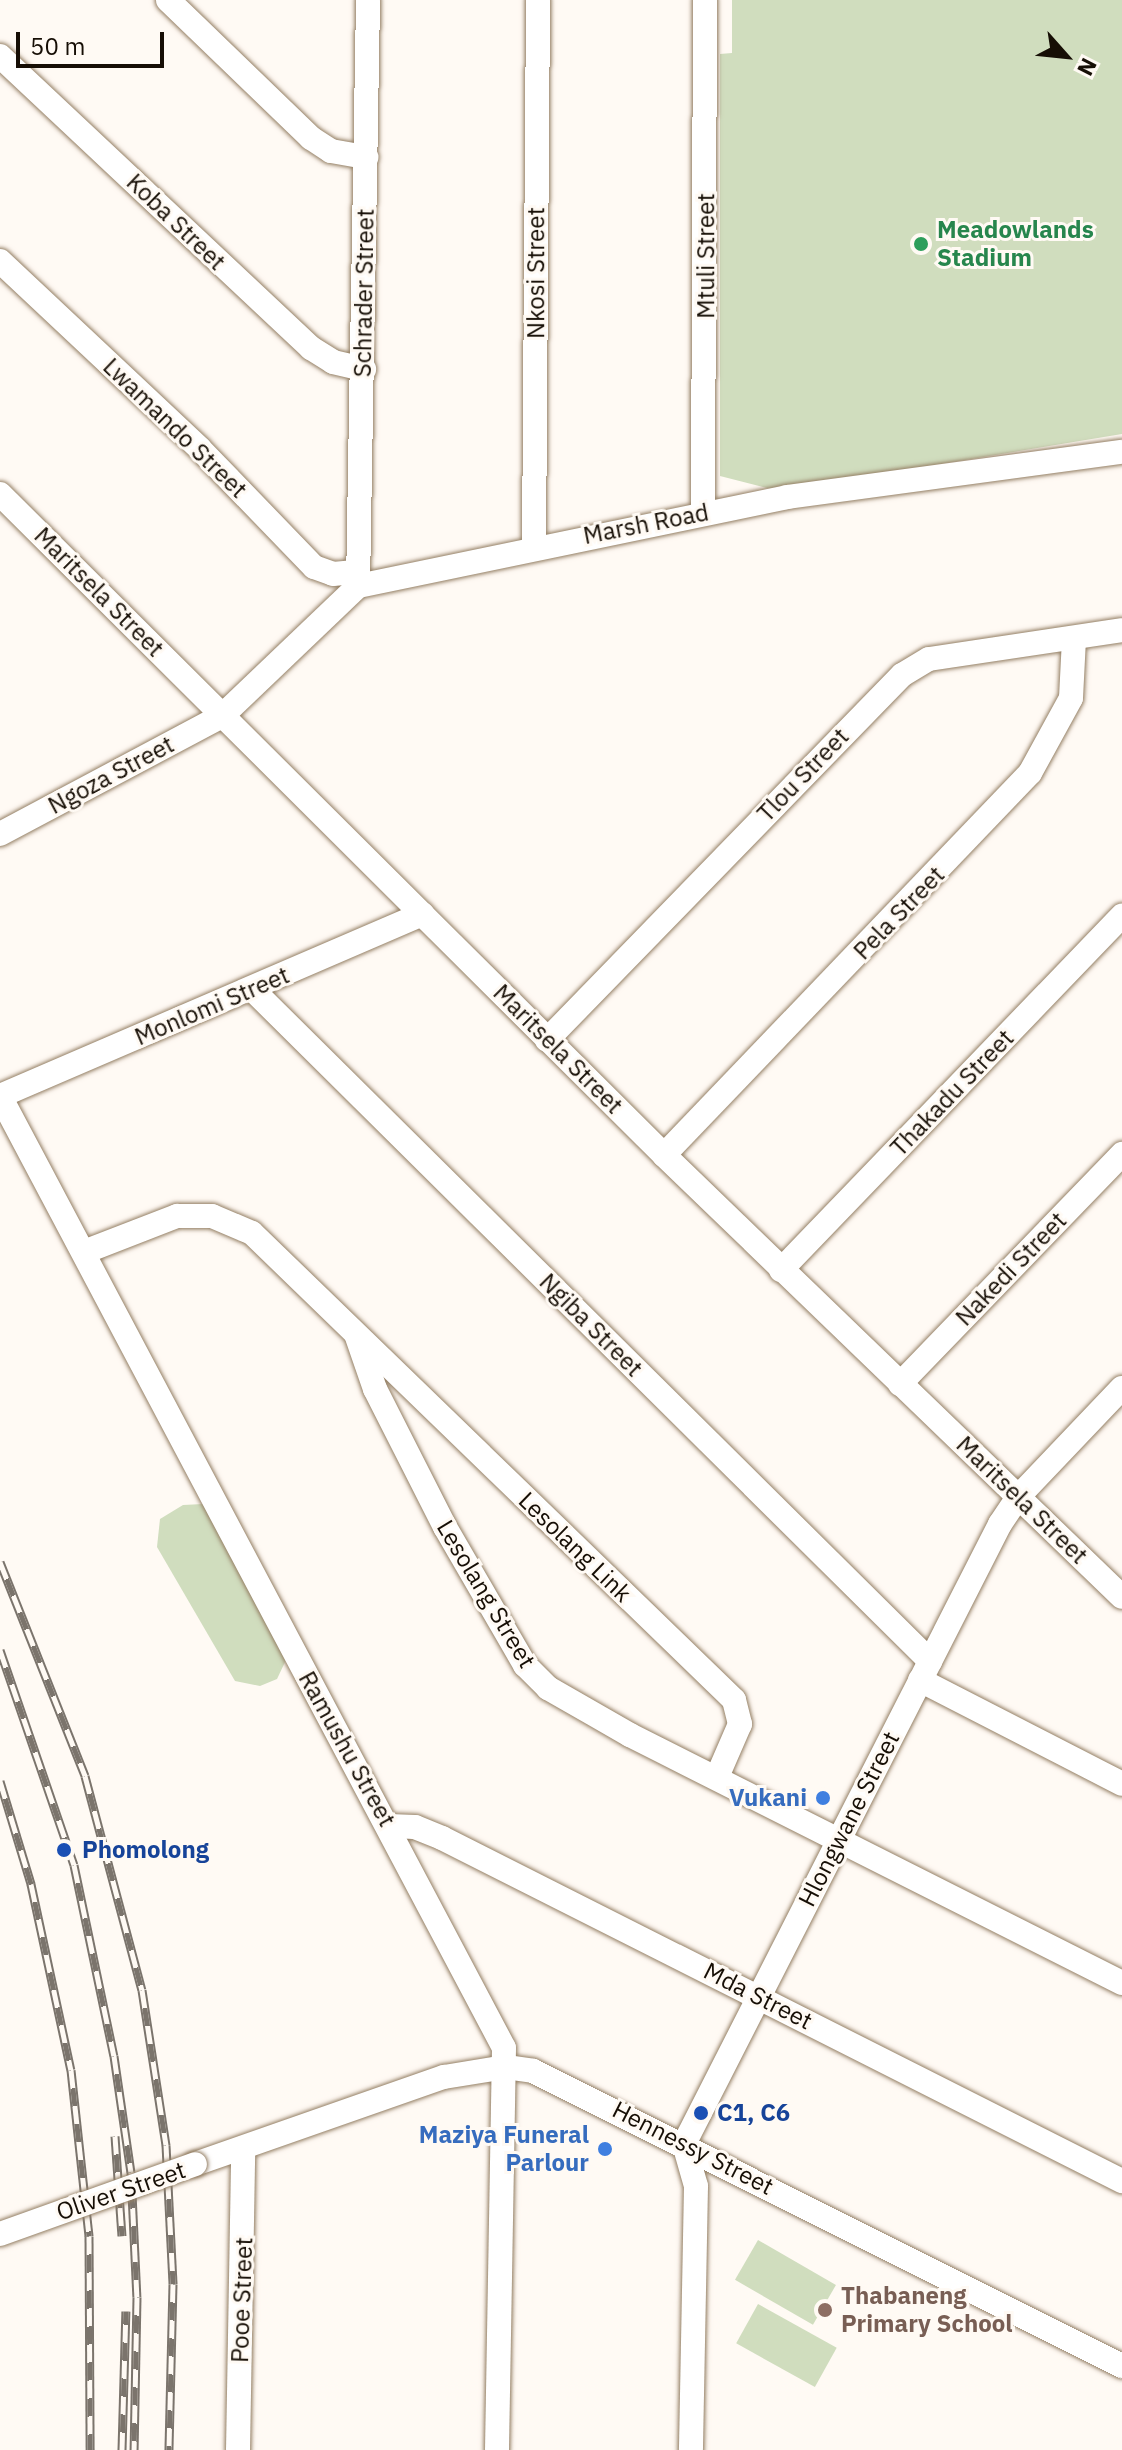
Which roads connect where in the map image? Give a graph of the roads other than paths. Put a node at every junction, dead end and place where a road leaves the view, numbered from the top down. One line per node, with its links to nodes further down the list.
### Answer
1 (168, 0): 6 (street)
2 (368, 0): 6 (street, Schrader Street)
3 (538, 0): 12 (street, Nkosi Street)
4 (705, 0): 11 (street, Mtuli Street)
5 (0, 56): 8 (street, Koba Street)
6 (366, 157): 8 (street, Schrader Street)
7 (0, 261): 13 (street, Lwamando Street)
8 (364, 369): 13 (street, Schrader Street)
9 (1122, 452): 11 (street, Marsh Road)
10 (0, 494): 16 (street, Maritsela Street)
11 (703, 513): 12 (street, Marsh Road)
12 (534, 546): 13 (street, Marsh Road)
13 (358, 579): 16 (street)
14 (1122, 630): 15 (street, Tlou Street)
15 (1074, 638): 21 (street, Tlou Street); 24 (street, Pela Street)
16 (222, 716): 17 (street, Ngoza Street); 18 (street, Maritsela Street)
17 (0, 834)
18 (423, 914): 20 (street, Monlomi Street); 21 (street, Maritsela Street)
19 (1122, 916): 26 (street, Thakadu Street)
20 (252, 989): 22 (street, Monlomi Street); 32 (street, Ngiba Street)
21 (547, 1040): 24 (street, Maritsela Street)
22 (0, 1096): 25 (street, Ramushu Street)
23 (1122, 1154): 28 (street, Nakedi Street)
24 (664, 1155): 26 (street, Maritsela Street)
25 (84, 1252): 27 (street, Lesolang Street); 35 (street, Ramushu Street)
26 (781, 1270): 28 (street, Maritsela Street)
27 (357, 1337): 33 (street, Lesolang Street); 33 (street, Lesolang Link)
28 (900, 1384): 30 (street, Maritsela Street)
29 (1122, 1388): 30 (street, Hlongwane Street)
30 (1019, 1496): 31 (street, Maritsela Street); 32 (street, Hlongwane Street)
31 (1122, 1597)
32 (925, 1670): 34 (street, Ngiba Street); 36 (street, Hlongwane Street)
33 (717, 1777): 36 (street, Lesolang Street)
34 (1122, 1784)
35 (389, 1826): 38 (street, Mda Street); 39 (street, Ramushu Street)
36 (839, 1839): 37 (street, Lesolang Street); 38 (street, Hlongwane Street)
37 (1122, 1983)
38 (759, 1997): 40 (street, Hlongwane Street); 42 (street, Mda Street)
39 (506, 2067): 40 (street, Hennessy Street); 41 (street, Hennessy Street); 46 (street, Ramushu Street)
40 (684, 2144): 44 (street, Hennessy Street); 47 (street)
41 (243, 2150): 43 (street, Oliver Street, bridge); 45 (street, Pooe Street)
42 (1122, 2181)
43 (0, 2234)
44 (1122, 2366)
45 (238, 2450)
46 (497, 2450)
47 (691, 2450)

